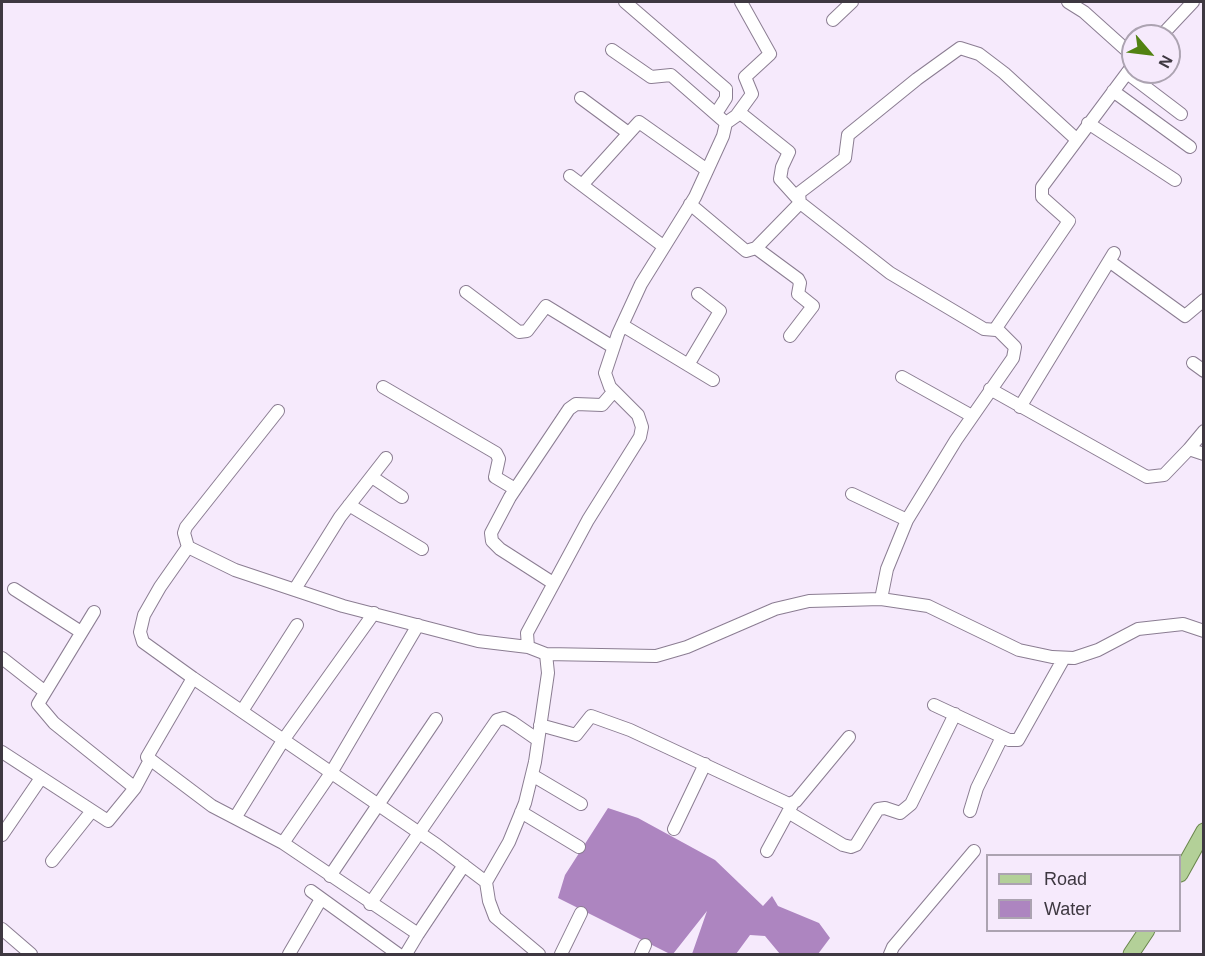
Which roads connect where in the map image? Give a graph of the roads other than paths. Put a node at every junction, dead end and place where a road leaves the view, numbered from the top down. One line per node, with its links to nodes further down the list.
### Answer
1 (625, 2): 14 (street)
2 (741, 2): 15 (street)
3 (852, 2): 6 (street)
4 (1068, 2): 8 (street)
5 (1193, 2): 7 (street)
6 (833, 20)
7 (1172, 24)
8 (1121, 45)
9 (612, 50): 14 (street)
10 (1121, 81): 12 (street)
11 (1147, 84): 16 (street)
12 (1113, 91): 18 (street); 21 (street)
13 (581, 98): 19 (street)
14 (717, 112): 17 (street)
15 (739, 112): 17 (street); 26 (street)
16 (1181, 114)
17 (726, 123): 22 (street)
18 (1088, 123): 20 (street); 24 (street)
19 (627, 132): 22 (street); 25 (street)
20 (1076, 139): 26 (street); 34 (street)
21 (1190, 147)
22 (707, 170): 27 (street)
23 (570, 176): 25 (street)
24 (1174, 180)
25 (582, 185): 28 (street)
26 (799, 201): 29 (street); 34 (street)
27 (690, 204): 28 (street); 29 (street)
28 (663, 246): 33 (street)
29 (756, 248): 35 (street)
30 (466, 292): 36 (street)
31 (698, 294): 38 (street)
32 (1203, 300): 45 (street)
33 (622, 325): 36 (street); 38 (street)
34 (996, 330): 43 (street)
35 (790, 336)
36 (613, 347): 44 (street)
37 (1193, 363): 39 (street)
38 (688, 365): 41 (street)
39 (1203, 371)
40 (902, 377): 47 (street)
41 (713, 380)
42 (383, 387): 53 (street)
43 (990, 389): 45 (street); 47 (street)
44 (614, 391): 53 (street); 60 (street)
45 (1020, 407): 49 (street)
46 (278, 411): 58 (street)
47 (972, 416): 57 (street)
48 (1203, 431): 49 (street)
49 (1189, 449): 50 (street)
50 (1203, 454)
51 (386, 458): 52 (street)
52 (372, 477): 55 (street); 56 (street)
53 (515, 489): 60 (street)
54 (852, 494): 57 (street)
55 (402, 497)
56 (349, 505): 59 (street); 62 (street)
57 (907, 520): 63 (street)
58 (188, 547): 62 (street); 74 (street)
59 (422, 549)
60 (553, 583): 70 (street)
61 (14, 589): 69 (street)
62 (295, 589): 65 (street)
63 (881, 599): 71 (street); 73 (street)
64 (94, 612): 69 (street)
65 (374, 613): 67 (street); 83 (street)
66 (297, 625): 77 (street)
67 (418, 625): 70 (street); 88 (street)
68 (1203, 631): 73 (street)
69 (81, 632): 75 (street)
70 (528, 647): 71 (street)
71 (546, 654): 80 (street)
72 (2, 658): 75 (street)
73 (1064, 658): 82 (street)
74 (193, 678): 77 (street); 86 (street)
75 (44, 692): 91 (street)
76 (934, 705): 78 (street)
77 (242, 711): 83 (street)
78 (955, 714): 82 (street); 94 (street)
79 (436, 719): 93 (street)
80 (540, 725): 84 (street); 87 (street)
81 (849, 737): 94 (street)
82 (1002, 737): 95 (street)
83 (284, 740): 88 (street); 98 (street)
84 (538, 740): 89 (street); 101 (street)
85 (2, 752): 90 (street)
86 (150, 760): 91 (street); 98 (street)
87 (705, 764): 94 (street); 99 (street)
88 (331, 773): 93 (street); 103 (street)
89 (532, 775): 92 (street); 97 (street)
90 (41, 778): 96 (street); 102 (street)
91 (135, 788): 96 (street)
92 (581, 804)
93 (377, 805): 101 (street); 110 (street)
94 (790, 808): 105 (street)
95 (970, 811)
96 (91, 812): 107 (street)
97 (521, 812): 104 (street); 111 (street)
98 (235, 818): 103 (street)
99 (674, 829)
100 (1203, 831): 109 (main road)
101 (419, 833): 108 (street); 114 (street)
102 (2, 836)
103 (283, 843): 110 (street)
104 (579, 848)
105 (767, 851)
106 (974, 851): 125 (street)
107 (52, 861)
108 (464, 865): 111 (street); 118 (street)
109 (1181, 870)
110 (330, 876): 114 (street)
111 (486, 882): 123 (street)
112 (311, 891): 113 (street)
113 (321, 898): 120 (street); 121 (street)
114 (370, 904): 118 (street)
115 (581, 913): 124 (street)
116 (2, 929): 119 (street)
117 (1147, 932): 126 (main road)
118 (418, 934): 122 (street)
119 (31, 954)
120 (289, 954)
121 (398, 954)
122 (406, 954)
123 (539, 954)
124 (561, 954)
125 (890, 954)
126 (1131, 954)

